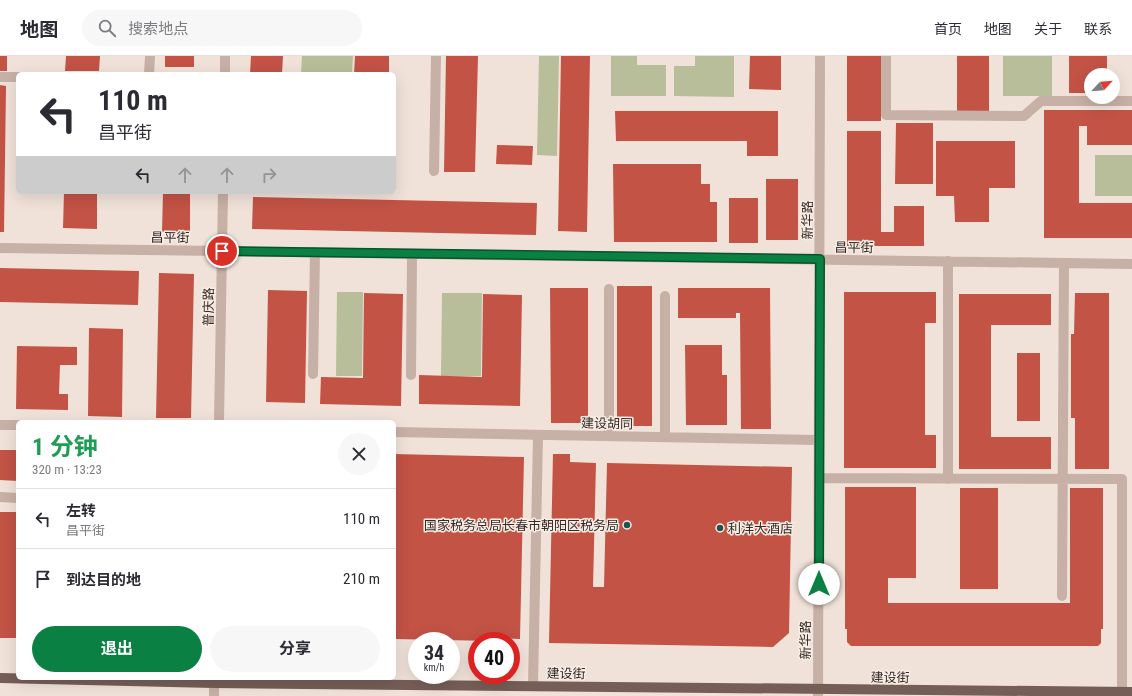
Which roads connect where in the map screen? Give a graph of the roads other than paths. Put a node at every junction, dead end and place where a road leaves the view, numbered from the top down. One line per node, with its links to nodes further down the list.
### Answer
1 (150, 56): 6 (street)
2 (225, 56): 7 (street)
3 (436, 56): 11 (street)
4 (820, 56): 17 (street, 新华路)
5 (886, 56): 10 (street)
6 (149, 72)
7 (225, 72)
8 (0, 77): 9 (street)
9 (16, 77)
10 (1132, 101)
11 (434, 170)
12 (223, 194): 14 (street, 普庆路)
13 (0, 248): 14 (street, 昌平街)
14 (222, 251): 15 (street, 昌平街); 25 (street, 普庆路)
15 (315, 252): 16 (street, 昌平街); 23 (street)
16 (412, 254): 17 (street, 昌平街); 24 (street)
17 (820, 259): 18 (street, 昌平街); 32 (street, 新华路)
18 (948, 261): 19 (street, 昌平街); 34 (street)
19 (1064, 263): 20 (street, 昌平街); 35 (street)
20 (1132, 264)
21 (609, 289): 30 (street)
22 (665, 296): 31 (street)
23 (312, 374)
24 (411, 375)
25 (219, 420)
26 (0, 425): 27 (street)
27 (16, 425)
28 (396, 432): 29 (street, 建设胡同)
29 (538, 435): 30 (street, 建设胡同); 44 (street)
30 (609, 436): 31 (street, 建设胡同)
31 (665, 437): 32 (street, 建设胡同)
32 (819, 440): 33 (street, 新华路)
33 (819, 478): 34 (street); 46 (street, 新华路)
34 (948, 479): 35 (street)
35 (1063, 479): 38 (street); 39 (street)
36 (0, 497): 37 (street)
37 (16, 498)
38 (1127, 511): 40 (street)
39 (1062, 596)
40 (1127, 652): 45 (street)
41 (0, 678): 42 (main road, 建设街)
42 (16, 678)
43 (214, 680): 44 (main road, 建设街); 47 (street)
44 (533, 686): 46 (main road, 建设街)
45 (1127, 692): 46 (main road, 建设街)
46 (818, 693)
47 (214, 696)

